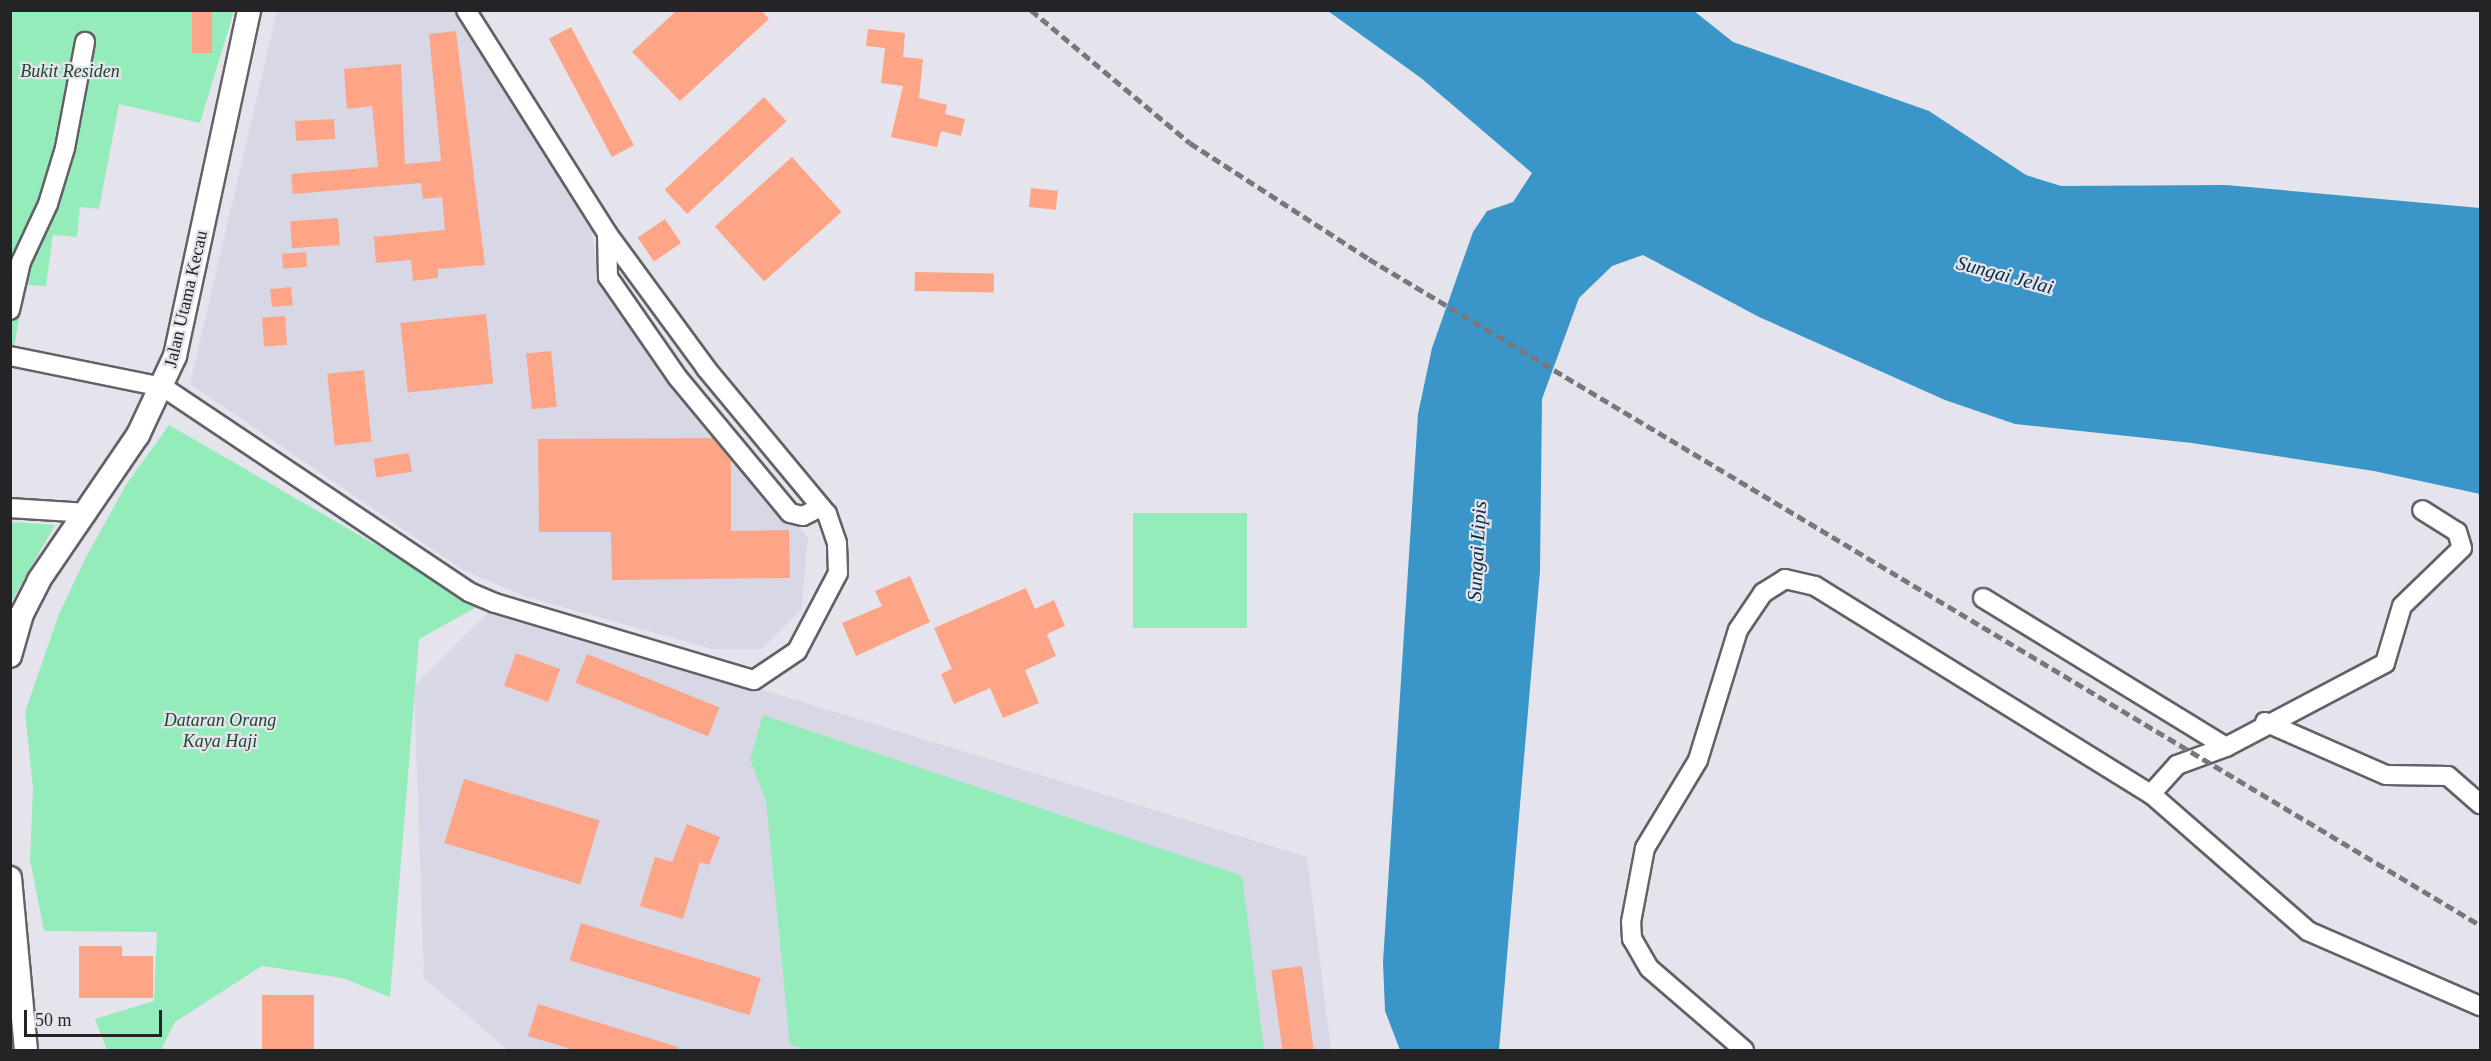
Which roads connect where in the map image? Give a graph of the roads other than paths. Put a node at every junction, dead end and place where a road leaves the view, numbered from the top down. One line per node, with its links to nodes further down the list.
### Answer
1 (249, 10): 7 (street, Jalan Utama Kecau)
2 (466, 10): 4 (street)
3 (85, 42): 5 (street)
4 (607, 233): 10 (street); 10 (street)
5 (10, 310)
6 (10, 356): 7 (street)
7 (163, 387): 10 (street); 11 (street, Jalan Utama Kecau)
8 (10, 508): 11 (street)
9 (2422, 510): 14 (street)
10 (824, 511)
11 (87, 513): 13 (street, Jalan Utama Kecau)
12 (1983, 598): 15 (street)
13 (10, 656)
14 (2265, 722): 15 (street); 17 (street)
15 (2226, 747): 16 (street)
16 (2151, 794): 20 (street); 22 (street)
17 (2480, 803)
18 (10, 878): 19 (street)
19 (14, 961): 21 (street)
20 (2481, 1005)
21 (26, 1050)
22 (1744, 1050)

